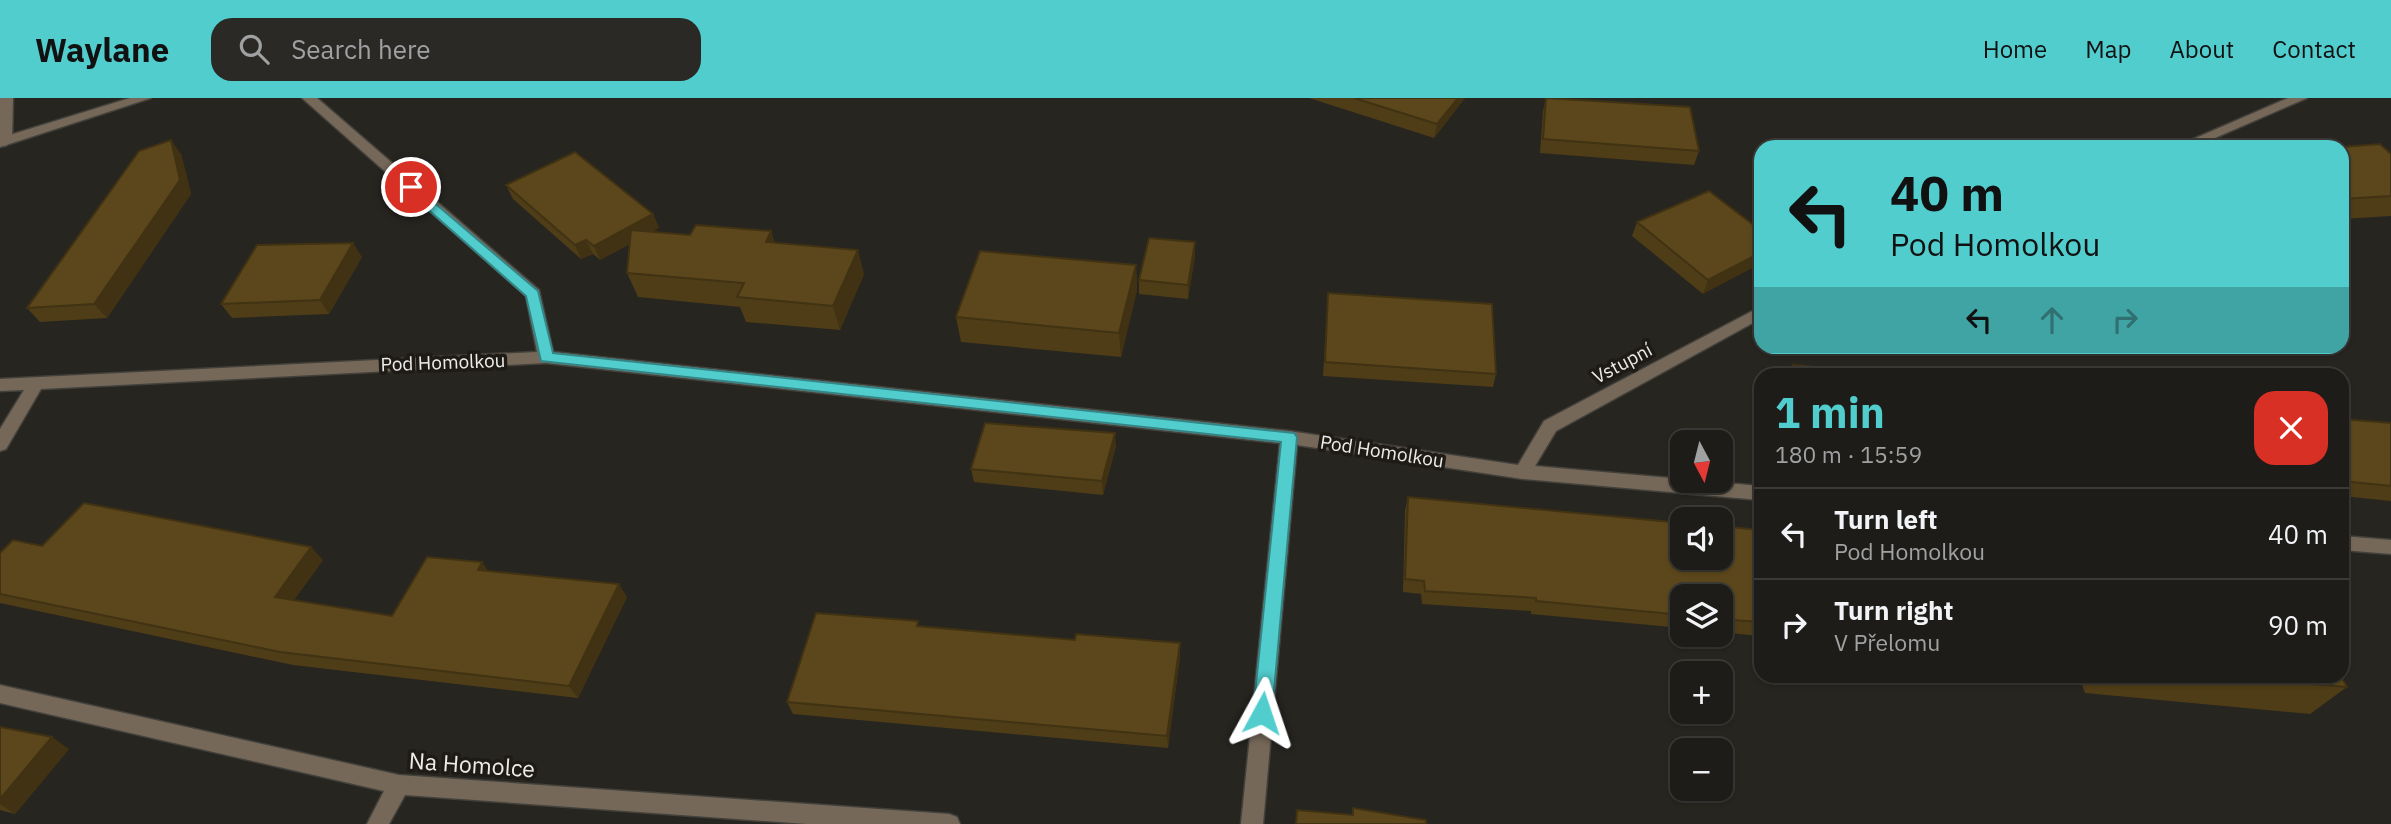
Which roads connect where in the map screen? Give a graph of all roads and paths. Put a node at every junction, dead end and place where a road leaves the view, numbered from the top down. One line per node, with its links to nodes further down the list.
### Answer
1 (6, 98): 6 (street)
2 (144, 98): 6 (street)
3 (309, 98): 8 (street)
4 (2300, 98): 5 (street)
5 (2199, 140)
6 (3, 143)
7 (1754, 315): 13 (street, Vstupní)
8 (546, 358): 9 (street, Pod Homolkou); 11 (street, Pod Homolkou)
9 (36, 383): 10 (street, Pod Homolkou); 12 (street)
10 (0, 385)
11 (1289, 437): 13 (street, Pod Homolkou); 21 (street)
12 (0, 444)
13 (1523, 472): 14 (street, Pod Homolkou)
14 (1754, 492)
15 (2349, 544): 16 (street)
16 (2391, 547)
17 (0, 694): 18 (street, Na Homolce)
18 (399, 785): 19 (street); 20 (street, Na Homolce)
19 (378, 824)
20 (949, 824)
21 (1252, 824)

